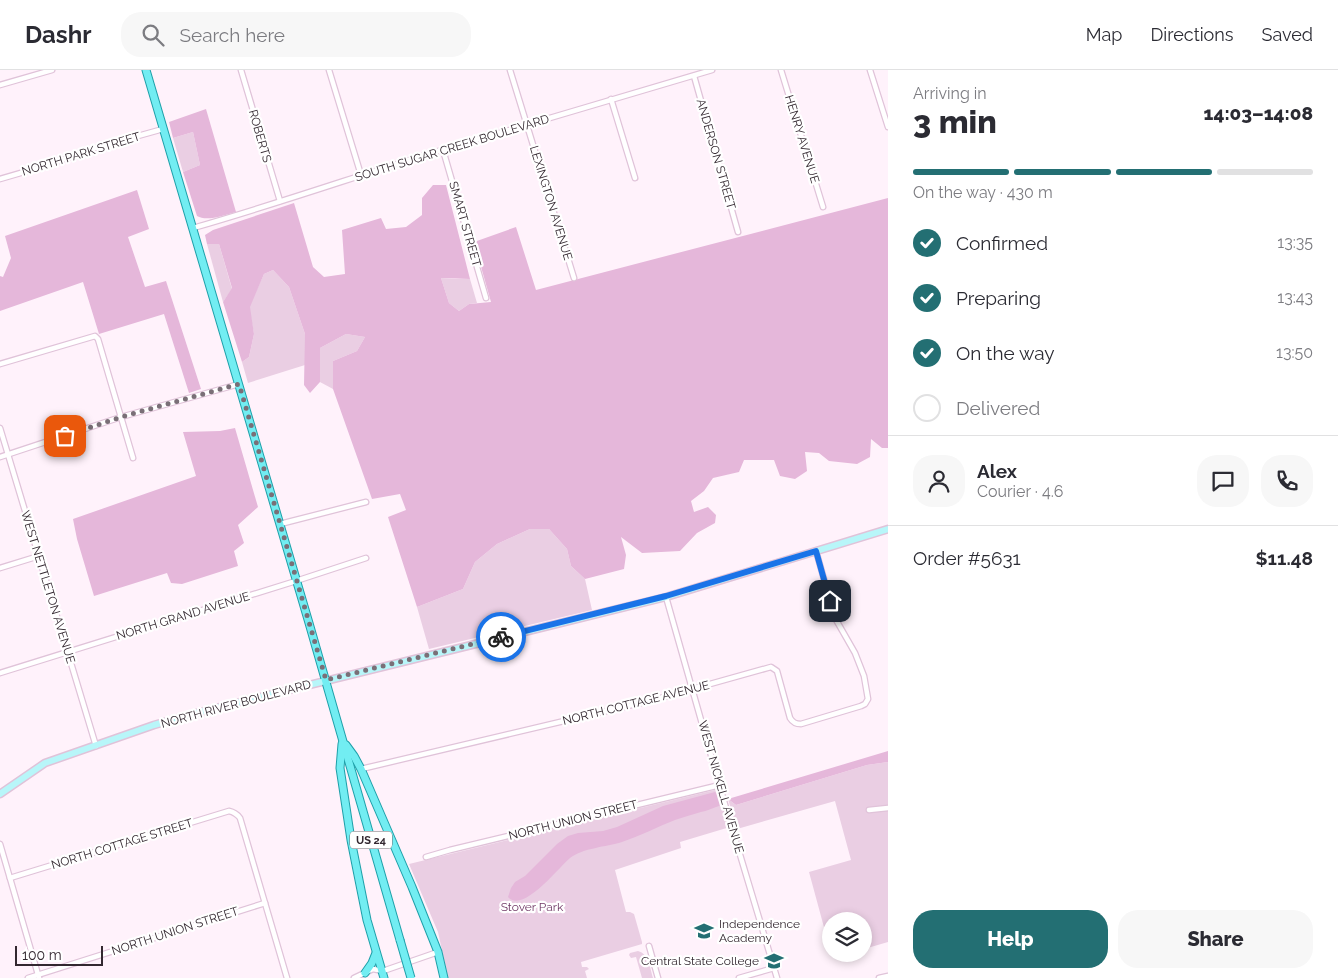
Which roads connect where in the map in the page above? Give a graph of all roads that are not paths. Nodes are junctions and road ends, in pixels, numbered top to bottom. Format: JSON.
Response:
{"nodes":[{"id":1,"x":52,"y":70,"type":"edge"},
{"id":2,"x":146,"y":70,"type":"edge"},
{"id":3,"x":241,"y":70,"type":"edge"},
{"id":4,"x":329,"y":70,"type":"edge"},
{"id":5,"x":510,"y":70,"type":"edge"},
{"id":6,"x":712,"y":70,"type":"edge"},
{"id":7,"x":781,"y":70,"type":"edge"},
{"id":8,"x":870,"y":70,"type":"edge"},
{"id":9,"x":694,"y":76,"type":"junction"},
{"id":10,"x":0,"y":85,"type":"edge"},
{"id":11,"x":611,"y":100,"type":"junction"},
{"id":12,"x":526,"y":124,"type":"junction"},
{"id":13,"x":888,"y":127,"type":"edge"},
{"id":14,"x":163,"y":129,"type":"junction"},
{"id":15,"x":443,"y":150,"type":"junction"},
{"id":16,"x":361,"y":175,"type":"junction"},
{"id":17,"x":635,"y":178,"type":"dead end"},
{"id":18,"x":0,"y":179,"type":"edge"},
{"id":19,"x":280,"y":201,"type":"junction"},
{"id":20,"x":823,"y":207,"type":"dead end"},
{"id":21,"x":193,"y":228,"type":"junction"},
{"id":22,"x":738,"y":232,"type":"dead end"},
{"id":23,"x":574,"y":278,"type":"dead end"},
{"id":24,"x":486,"y":298,"type":"dead end"},
{"id":25,"x":0,"y":364,"type":"edge"},
{"id":26,"x":239,"y":384,"type":"junction"},
{"id":27,"x":121,"y":417,"type":"junction"},
{"id":28,"x":0,"y":428,"type":"edge"},
{"id":29,"x":8,"y":454,"type":"junction"},
{"id":30,"x":0,"y":457,"type":"edge"},
{"id":31,"x":133,"y":458,"type":"dead end"},
{"id":32,"x":366,"y":502,"type":"dead end"},
{"id":33,"x":280,"y":524,"type":"junction"},
{"id":34,"x":888,"y":529,"type":"edge"},
{"id":35,"x":816,"y":551,"type":"junction"},
{"id":36,"x":39,"y":556,"type":"junction"},
{"id":37,"x":366,"y":558,"type":"dead end"},
{"id":38,"x":0,"y":568,"type":"edge"},
{"id":39,"x":296,"y":581,"type":"junction"},
{"id":40,"x":666,"y":596,"type":"junction"},
{"id":41,"x":68,"y":652,"type":"junction"},
{"id":42,"x":0,"y":673,"type":"edge"},
{"id":43,"x":326,"y":680,"type":"junction"},
{"id":44,"x":692,"y":689,"type":"junction"},
{"id":45,"x":343,"y":741,"type":"junction"},
{"id":46,"x":96,"y":746,"type":"junction"},
{"id":47,"x":361,"y":769,"type":"junction"},
{"id":48,"x":720,"y":785,"type":"junction"},
{"id":49,"x":0,"y":786,"type":"edge"},
{"id":50,"x":8,"y":788,"type":"junction"},
{"id":51,"x":0,"y":794,"type":"edge"},
{"id":52,"x":888,"y":808,"type":"edge"},
{"id":53,"x":869,"y":810,"type":"dead end"},
{"id":54,"x":0,"y":844,"type":"edge"},
{"id":55,"x":426,"y":857,"type":"dead end"},
{"id":56,"x":10,"y":878,"type":"junction"},
{"id":57,"x":265,"y":903,"type":"junction"},
{"id":58,"x":649,"y":946,"type":"dead end"},
{"id":59,"x":438,"y":952,"type":"junction"},
{"id":60,"x":376,"y":953,"type":"junction"},
{"id":61,"x":774,"y":968,"type":"junction"},
{"id":62,"x":365,"y":973,"type":"junction"},
{"id":63,"x":383,"y":974,"type":"edge"},
{"id":64,"x":39,"y":976,"type":"edge"},
{"id":65,"x":888,"y":976,"type":"edge"},
{"id":66,"x":355,"y":977,"type":"edge"},
{"id":67,"x":28,"y":978,"type":"edge"},
{"id":68,"x":287,"y":978,"type":"edge"},
{"id":69,"x":350,"y":978,"type":"edge"},
{"id":70,"x":377,"y":978,"type":"edge"},
{"id":71,"x":411,"y":978,"type":"edge"},
{"id":72,"x":444,"y":978,"type":"edge"},
{"id":73,"x":658,"y":978,"type":"edge"},
{"id":74,"x":739,"y":978,"type":"edge"},
{"id":75,"x":777,"y":978,"type":"edge"},
{"id":76,"x":879,"y":978,"type":"edge"}],
"edges":[{"from":1,"to":10,"type":"street"},
{"from":2,"to":14,"type":"main road","number":"US 24"},
{"from":3,"to":19,"type":"street","name":"ROBERTS"},
{"from":4,"to":16,"type":"street"},
{"from":5,"to":12,"type":"street","name":"LEXINGTON AVENUE"},
{"from":6,"to":9,"type":"street","name":"SOUTH SUGAR CREEK BOULEVARD"},
{"from":7,"to":20,"type":"street","name":"HENRY AVENUE"},
{"from":8,"to":13,"type":"street"},
{"from":9,"to":11,"type":"street","name":"SOUTH SUGAR CREEK BOULEVARD"},
{"from":9,"to":22,"type":"street","name":"ANDERSON STREET"},
{"from":11,"to":12,"type":"street","name":"SOUTH SUGAR CREEK BOULEVARD"},
{"from":11,"to":17,"type":"street"},
{"from":12,"to":15,"type":"street","name":"SOUTH SUGAR CREEK BOULEVARD"},
{"from":12,"to":23,"type":"street","name":"LEXINGTON AVENUE"},
{"from":14,"to":18,"type":"street","name":"NORTH PARK STREET"},
{"from":14,"to":21,"type":"main road","number":"US 24"},
{"from":15,"to":16,"type":"street","name":"SOUTH SUGAR CREEK BOULEVARD"},
{"from":15,"to":24,"type":"street","name":"SMART STREET"},
{"from":16,"to":19,"type":"street","name":"SOUTH SUGAR CREEK BOULEVARD"},
{"from":19,"to":21,"type":"street","name":"SOUTH SUGAR CREEK BOULEVARD"},
{"from":21,"to":26,"type":"main road","number":"US 24"},
{"from":25,"to":27,"type":"street"},
{"from":26,"to":27,"type":"street"},
{"from":26,"to":33,"type":"main road","number":"US 24"},
{"from":27,"to":29,"type":"street"},
{"from":27,"to":31,"type":"street"},
{"from":28,"to":29,"type":"street","name":"WEST NETTLETON AVENUE"},
{"from":29,"to":30,"type":"street"},
{"from":29,"to":36,"type":"street","name":"WEST NETTLETON AVENUE"},
{"from":32,"to":33,"type":"street"},
{"from":33,"to":39,"type":"main road","number":"US 24"},
{"from":34,"to":35,"type":"main road","name":"NORTH RIVER BOULEVARD"},
{"from":35,"to":40,"type":"main road","name":"NORTH RIVER BOULEVARD"},
{"from":35,"to":44,"type":"street","name":"NORTH COTTAGE AVENUE"},
{"from":36,"to":38,"type":"street"},
{"from":36,"to":41,"type":"street","name":"WEST NETTLETON AVENUE"},
{"from":37,"to":39,"type":"street","name":"NORTH GRAND AVENUE"},
{"from":39,"to":41,"type":"street","name":"NORTH GRAND AVENUE"},
{"from":39,"to":43,"type":"main road","number":"US 24"},
{"from":40,"to":43,"type":"main road","name":"NORTH RIVER BOULEVARD"},
{"from":40,"to":44,"type":"street","name":"WEST NICKELL AVENUE"},
{"from":41,"to":42,"type":"street","name":"NORTH GRAND AVENUE"},
{"from":41,"to":46,"type":"street","name":"WEST NETTLETON AVENUE"},
{"from":43,"to":45,"type":"main road","number":"US 24"},
{"from":43,"to":46,"type":"main road","name":"NORTH RIVER BOULEVARD"},
{"from":44,"to":47,"type":"street","name":"NORTH COTTAGE AVENUE"},
{"from":44,"to":48,"type":"street","name":"WEST NICKELL AVENUE"},
{"from":45,"to":47,"type":"main road"},
{"from":45,"to":60,"type":"main road"},
{"from":45,"to":71,"type":"main road","number":"US 24","bridge":true},
{"from":46,"to":50,"type":"main road","name":"NORTH RIVER BOULEVARD"},
{"from":47,"to":59,"type":"main road"},
{"from":48,"to":55,"type":"street","name":"NORTH UNION STREET"},
{"from":48,"to":61,"type":"street","name":"WEST NICKELL AVENUE"},
{"from":49,"to":50,"type":"main road"},
{"from":50,"to":51,"type":"main road","name":"NORTH RIVER BOULEVARD"},
{"from":52,"to":53,"type":"street"},
{"from":54,"to":56,"type":"street"},
{"from":56,"to":57,"type":"street","name":"NORTH COTTAGE STREET"},
{"from":56,"to":64,"type":"street"},
{"from":57,"to":64,"type":"street","name":"NORTH UNION STREET"},
{"from":57,"to":68,"type":"street"},
{"from":58,"to":73,"type":"street"},
{"from":59,"to":63,"type":"street"},
{"from":59,"to":72,"type":"main road"},
{"from":60,"to":62,"type":"main road"},
{"from":60,"to":63,"type":"main road"},
{"from":61,"to":74,"type":"street"},
{"from":61,"to":75,"type":"street","name":"WEST NICKELL AVENUE"},
{"from":62,"to":63,"type":"street"},
{"from":62,"to":66,"type":"street"},
{"from":63,"to":70,"type":"street"},
{"from":64,"to":67,"type":"street","name":"NORTH UNION STREET"},
{"from":65,"to":76,"type":"street"},
{"from":66,"to":69,"type":"street"}]}
